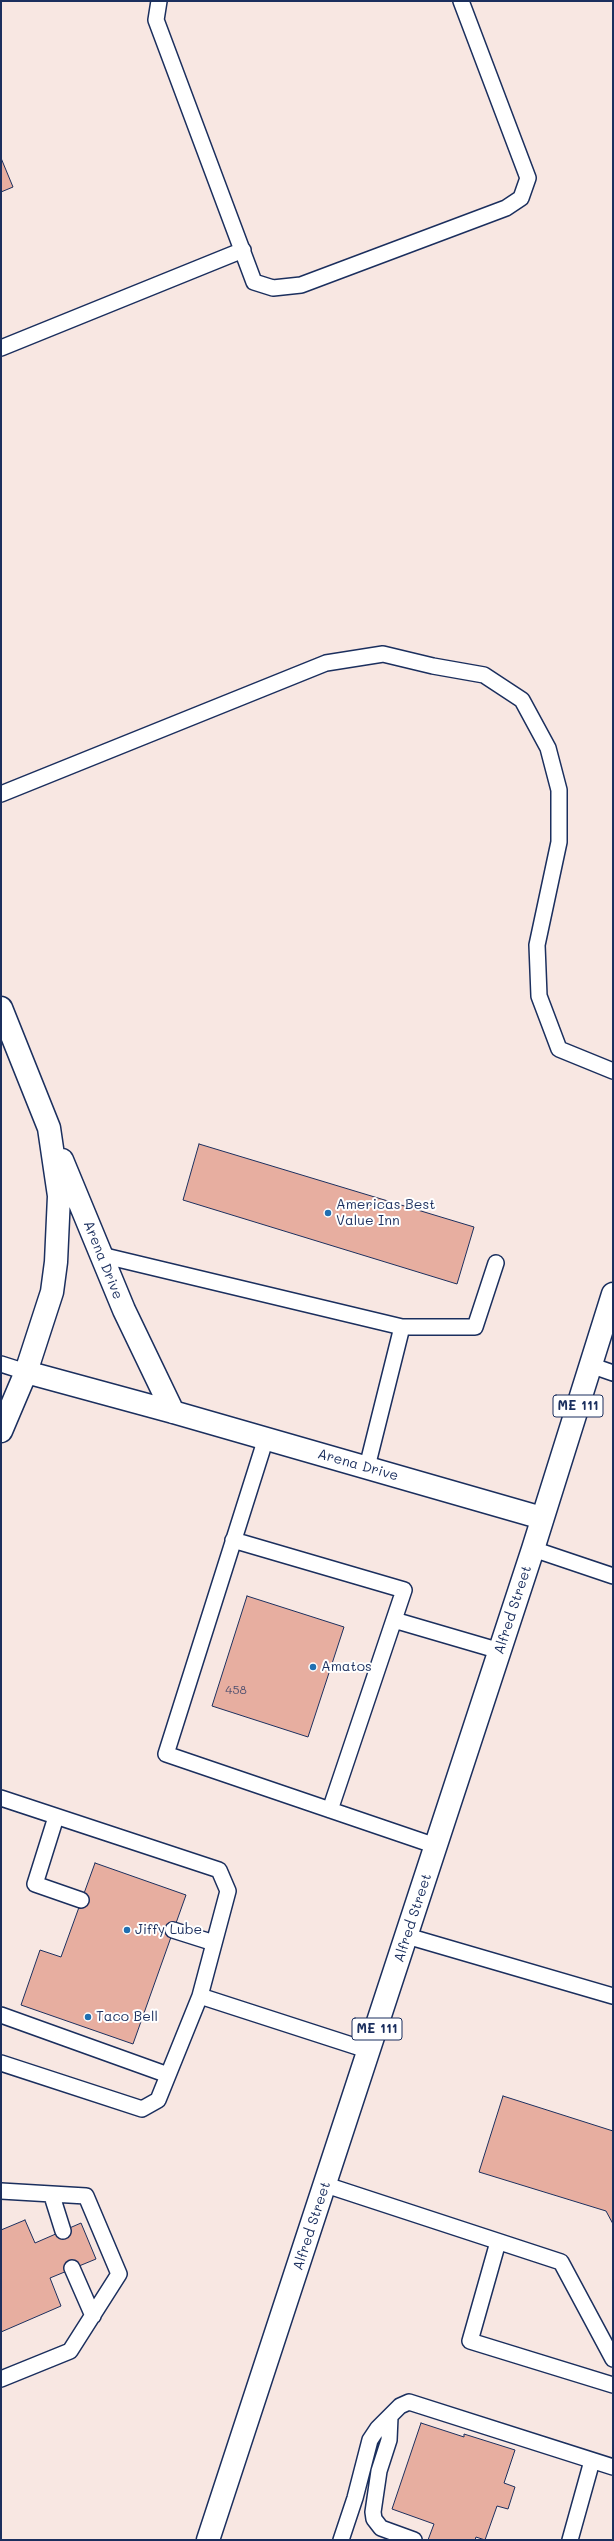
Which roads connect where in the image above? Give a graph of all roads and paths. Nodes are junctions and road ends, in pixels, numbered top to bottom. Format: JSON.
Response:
{"nodes":[{"id":1,"x":159,"y":1,"type":"edge"},
{"id":2,"x":461,"y":1,"type":"edge"},
{"id":3,"x":243,"y":250,"type":"junction"},
{"id":4,"x":1,"y":348,"type":"edge"},
{"id":5,"x":1,"y":794,"type":"edge"},
{"id":6,"x":1,"y":1008,"type":"edge"},
{"id":7,"x":613,"y":1071,"type":"edge"},
{"id":8,"x":49,"y":1128,"type":"junction"},
{"id":9,"x":101,"y":1255,"type":"junction"},
{"id":10,"x":496,"y":1263,"type":"dead end"},
{"id":11,"x":613,"y":1294,"type":"edge"},
{"id":12,"x":402,"y":1327,"type":"junction"},
{"id":13,"x":1,"y":1364,"type":"edge"},
{"id":14,"x":590,"y":1365,"type":"junction"},
{"id":15,"x":26,"y":1372,"type":"junction"},
{"id":16,"x":613,"y":1373,"type":"edge"},
{"id":17,"x":173,"y":1412,"type":"junction"},
{"id":18,"x":1,"y":1431,"type":"edge"},
{"id":19,"x":266,"y":1438,"type":"junction"},
{"id":20,"x":367,"y":1467,"type":"junction"},
{"id":21,"x":542,"y":1518,"type":"junction"},
{"id":22,"x":233,"y":1540,"type":"junction"},
{"id":23,"x":533,"y":1549,"type":"junction"},
{"id":24,"x":613,"y":1576,"type":"edge"},
{"id":25,"x":394,"y":1620,"type":"junction"},
{"id":26,"x":500,"y":1651,"type":"junction"},
{"id":27,"x":1,"y":1798,"type":"edge"},
{"id":28,"x":330,"y":1810,"type":"junction"},
{"id":29,"x":56,"y":1817,"type":"junction"},
{"id":30,"x":436,"y":1846,"type":"junction"},
{"id":31,"x":81,"y":1900,"type":"dead end"},
{"id":32,"x":174,"y":1930,"type":"dead end"},
{"id":33,"x":407,"y":1936,"type":"junction"},
{"id":34,"x":214,"y":1943,"type":"junction"},
{"id":35,"x":200,"y":1996,"type":"junction"},
{"id":36,"x":613,"y":1996,"type":"edge"},
{"id":37,"x":1,"y":2015,"type":"edge"},
{"id":38,"x":370,"y":2051,"type":"junction"},
{"id":39,"x":1,"y":2063,"type":"edge"},
{"id":40,"x":168,"y":2075,"type":"junction"},
{"id":41,"x":326,"y":2186,"type":"junction"},
{"id":42,"x":1,"y":2191,"type":"edge"},
{"id":43,"x":52,"y":2196,"type":"junction"},
{"id":44,"x":63,"y":2231,"type":"dead end"},
{"id":45,"x":498,"y":2242,"type":"junction"},
{"id":46,"x":72,"y":2268,"type":"dead end"},
{"id":47,"x":93,"y":2316,"type":"junction"},
{"id":48,"x":613,"y":2358,"type":"edge"},
{"id":49,"x":1,"y":2379,"type":"edge"},
{"id":50,"x":613,"y":2385,"type":"edge"},
{"id":51,"x":390,"y":2416,"type":"junction"},
{"id":52,"x":592,"y":2461,"type":"junction"},
{"id":53,"x":613,"y":2467,"type":"edge"},
{"id":54,"x":208,"y":2540,"type":"edge"},
{"id":55,"x":341,"y":2540,"type":"edge"},
{"id":56,"x":414,"y":2540,"type":"edge"},
{"id":57,"x":570,"y":2540,"type":"edge"}],
"edges":[{"from":1,"to":3,"type":"lane"},
{"from":2,"to":3,"type":"lane"},
{"from":3,"to":4,"type":"lane"},
{"from":5,"to":7,"type":"lane"},
{"from":6,"to":8,"type":"main road"},
{"from":8,"to":9,"type":"main road","name":"Arena Drive"},
{"from":8,"to":15,"type":"main road"},
{"from":9,"to":12,"type":"lane"},
{"from":9,"to":17,"type":"main road","name":"Arena Drive"},
{"from":10,"to":12,"type":"lane"},
{"from":11,"to":14,"type":"main road","name":"Alfred Street","number":"ME 111"},
{"from":12,"to":20,"type":"lane"},
{"from":13,"to":15,"type":"lane"},
{"from":14,"to":16,"type":"lane"},
{"from":14,"to":21,"type":"main road","name":"Alfred Street","number":"ME 111"},
{"from":15,"to":17,"type":"main road","name":"Arena Drive"},
{"from":15,"to":18,"type":"main road"},
{"from":17,"to":19,"type":"main road","name":"Arena Drive"},
{"from":19,"to":20,"type":"main road","name":"Arena Drive"},
{"from":19,"to":22,"type":"lane"},
{"from":20,"to":21,"type":"main road","name":"Arena Drive"},
{"from":21,"to":23,"type":"main road","name":"Alfred Street","number":"ME 111"},
{"from":22,"to":25,"type":"lane"},
{"from":22,"to":28,"type":"lane"},
{"from":23,"to":24,"type":"lane"},
{"from":23,"to":26,"type":"main road","name":"Alfred Street","number":"ME 111"},
{"from":25,"to":26,"type":"lane"},
{"from":25,"to":28,"type":"lane"},
{"from":26,"to":30,"type":"main road","name":"Alfred Street","number":"ME 111"},
{"from":27,"to":29,"type":"lane"},
{"from":28,"to":30,"type":"lane"},
{"from":29,"to":31,"type":"lane"},
{"from":29,"to":34,"type":"lane"},
{"from":30,"to":33,"type":"main road","name":"Alfred Street","number":"ME 111"},
{"from":32,"to":34,"type":"lane"},
{"from":33,"to":36,"type":"lane"},
{"from":33,"to":38,"type":"main road","name":"Alfred Street","number":"ME 111"},
{"from":34,"to":35,"type":"lane"},
{"from":35,"to":38,"type":"lane"},
{"from":35,"to":40,"type":"lane"},
{"from":37,"to":40,"type":"lane"},
{"from":38,"to":41,"type":"main road","name":"Alfred Street","number":"ME 111"},
{"from":39,"to":40,"type":"lane"},
{"from":41,"to":45,"type":"lane"},
{"from":41,"to":54,"type":"main road","name":"Alfred Street","number":"ME 111"},
{"from":42,"to":43,"type":"lane"},
{"from":43,"to":44,"type":"lane"},
{"from":43,"to":47,"type":"lane"},
{"from":45,"to":48,"type":"lane"},
{"from":45,"to":50,"type":"lane"},
{"from":46,"to":47,"type":"lane"},
{"from":47,"to":49,"type":"lane"},
{"from":51,"to":52,"type":"lane"},
{"from":51,"to":55,"type":"lane"},
{"from":51,"to":56,"type":"lane"},
{"from":52,"to":53,"type":"lane"},
{"from":52,"to":57,"type":"lane"}]}
